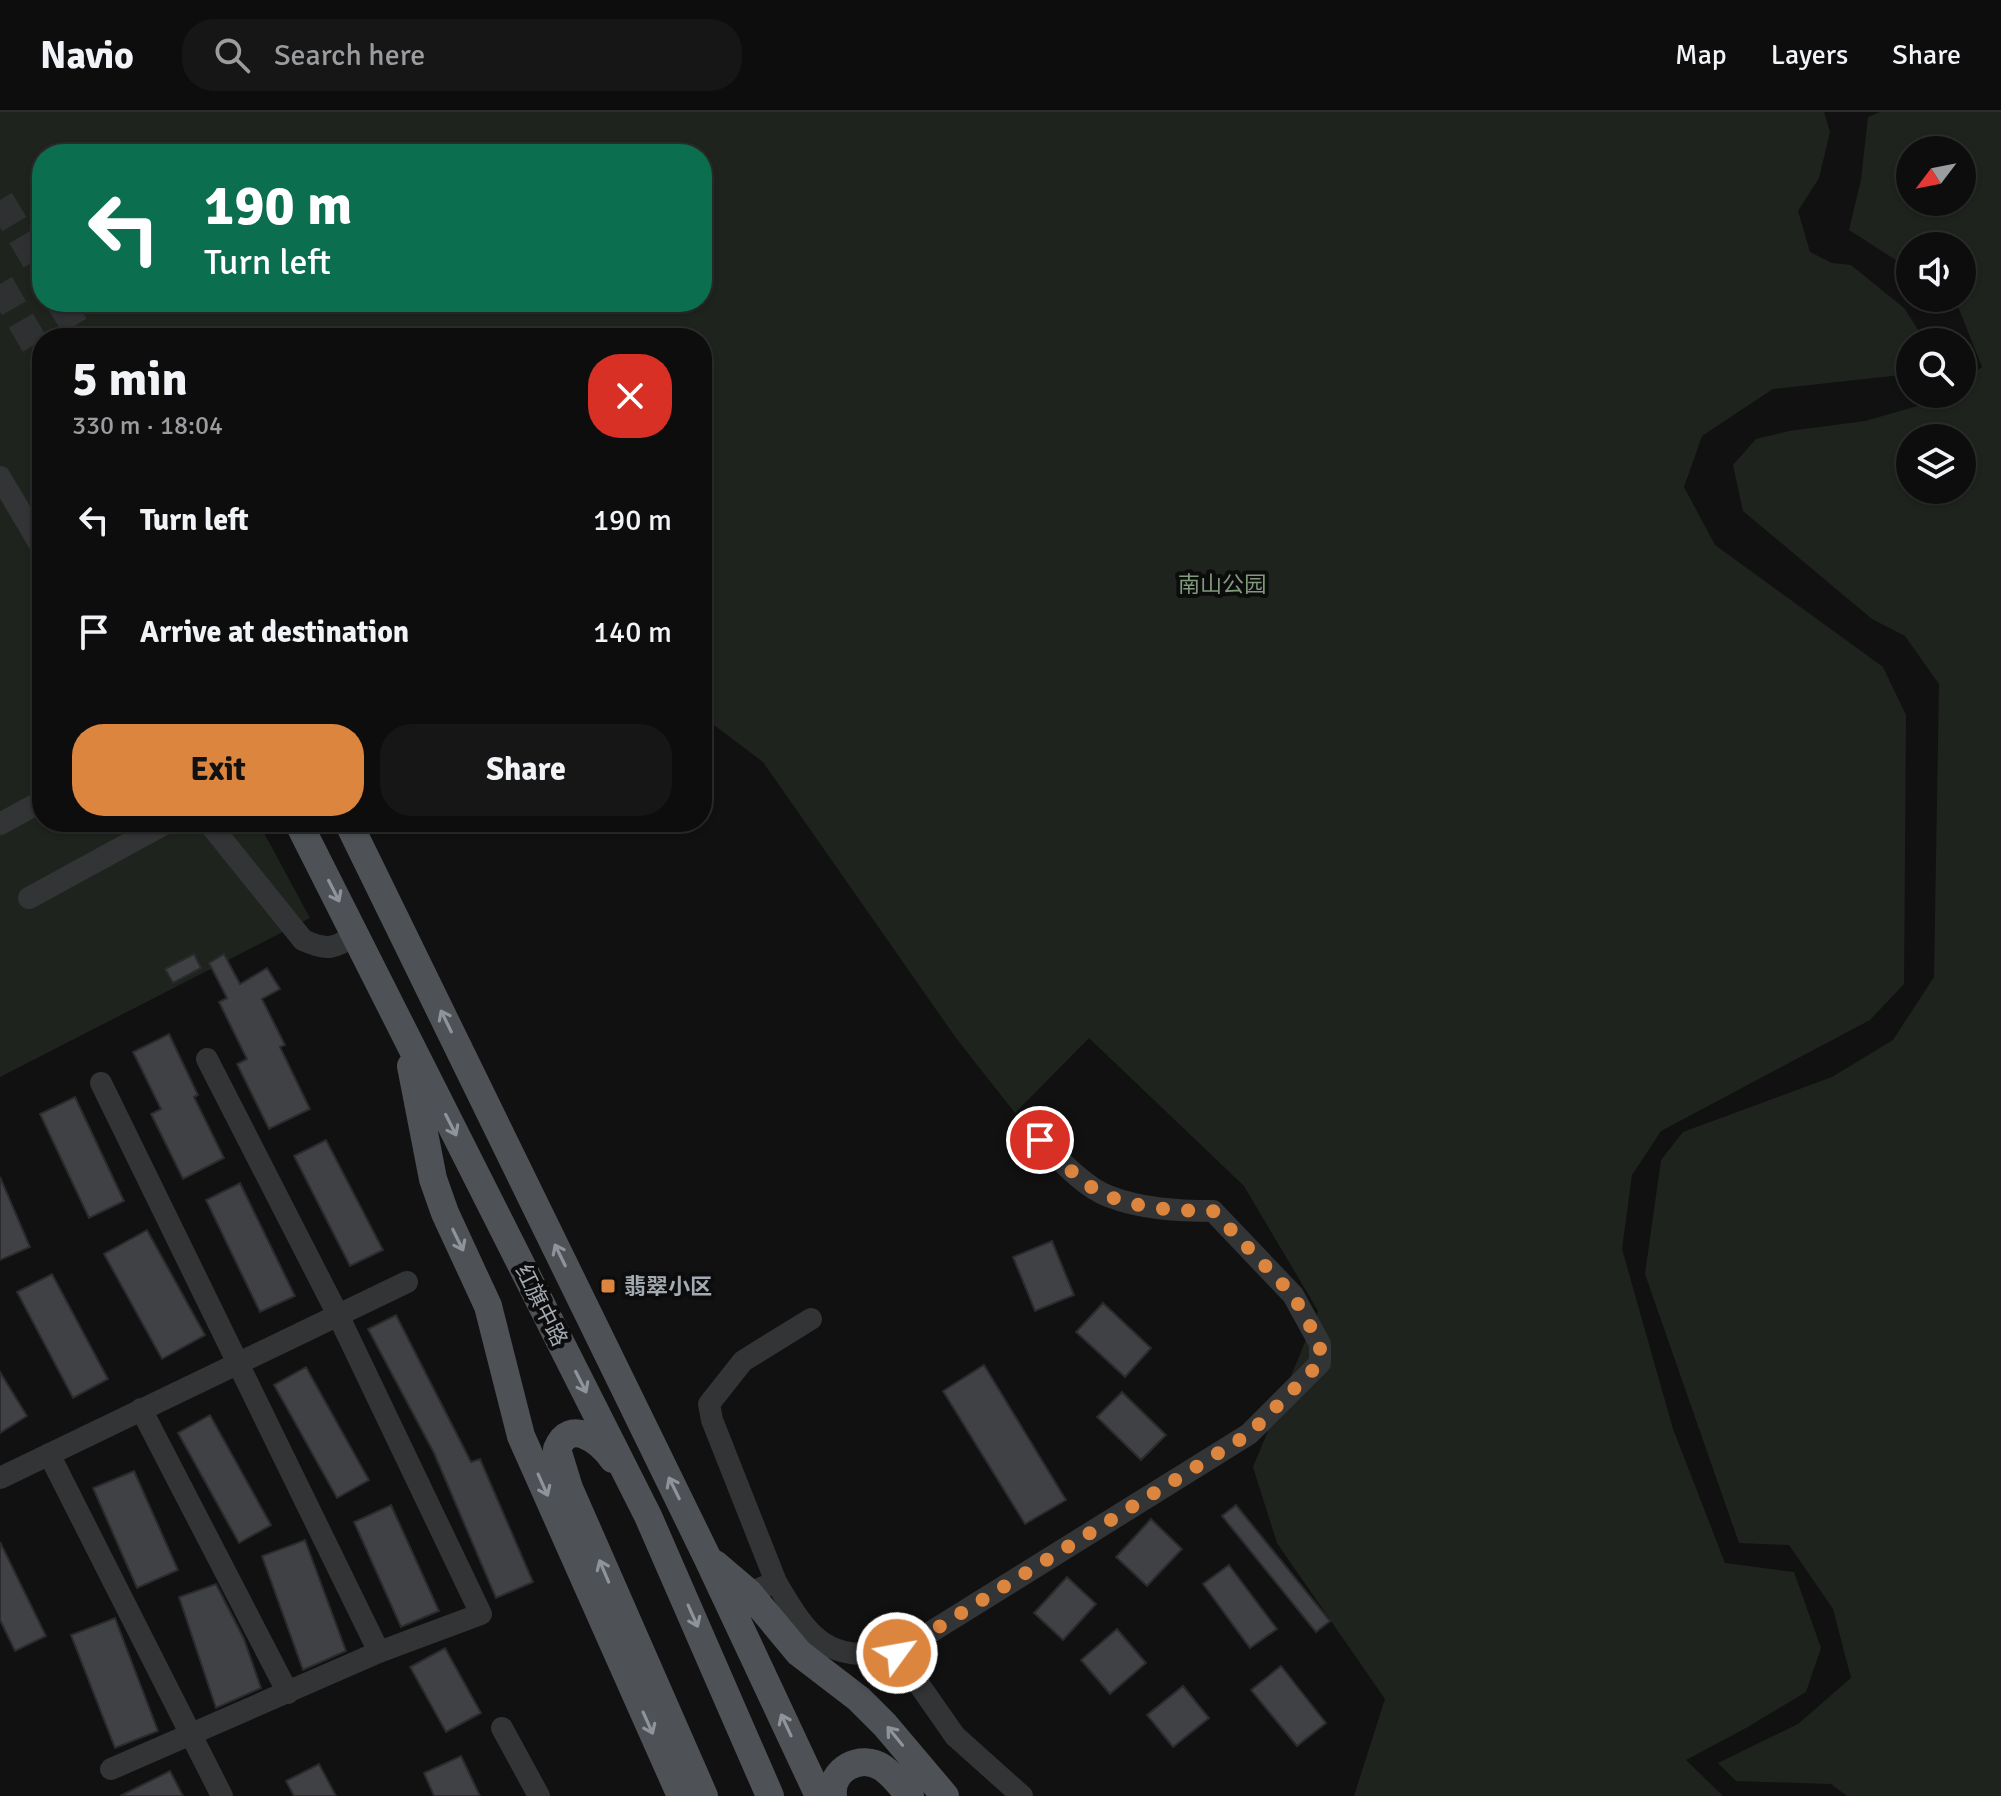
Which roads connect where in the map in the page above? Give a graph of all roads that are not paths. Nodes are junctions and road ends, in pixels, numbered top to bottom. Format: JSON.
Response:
{"nodes":[{"id":1,"x":0,"y":477,"type":"edge"},
{"id":2,"x":32,"y":531,"type":"edge"},
{"id":3,"x":32,"y":806,"type":"edge"},
{"id":4,"x":0,"y":824,"type":"edge"},
{"id":5,"x":150,"y":832,"type":"edge"},
{"id":6,"x":216,"y":832,"type":"edge"},
{"id":7,"x":303,"y":832,"type":"edge"},
{"id":8,"x":353,"y":832,"type":"edge"},
{"id":9,"x":29,"y":898,"type":"dead end"},
{"id":10,"x":356,"y":934,"type":"junction"},
{"id":11,"x":403,"y":1030,"type":"junction"},
{"id":12,"x":207,"y":1059,"type":"dead end"},
{"id":13,"x":101,"y":1083,"type":"dead end"},
{"id":14,"x":1040,"y":1140,"type":"dead end"},
{"id":15,"x":407,"y":1282,"type":"dead end"},
{"id":16,"x":338,"y":1315,"type":"junction"},
{"id":17,"x":811,"y":1319,"type":"dead end"},
{"id":18,"x":238,"y":1363,"type":"junction"},
{"id":19,"x":141,"y":1409,"type":"junction"},
{"id":20,"x":49,"y":1454,"type":"junction"},
{"id":21,"x":0,"y":1478,"type":"edge"},
{"id":22,"x":648,"y":1516,"type":"junction"},
{"id":23,"x":708,"y":1559,"type":"junction"},
{"id":24,"x":776,"y":1582,"type":"junction"},
{"id":25,"x":749,"y":1593,"type":"junction"},
{"id":26,"x":379,"y":1652,"type":"junction"},
{"id":27,"x":897,"y":1653,"type":"junction"},
{"id":28,"x":288,"y":1693,"type":"junction"},
{"id":29,"x":502,"y":1728,"type":"dead end"},
{"id":30,"x":192,"y":1736,"type":"junction"},
{"id":31,"x":111,"y":1769,"type":"dead end"},
{"id":32,"x":222,"y":1796,"type":"edge"},
{"id":33,"x":539,"y":1796,"type":"edge"},
{"id":34,"x":681,"y":1796,"type":"edge"},
{"id":35,"x":704,"y":1796,"type":"edge"},
{"id":36,"x":770,"y":1796,"type":"edge"},
{"id":37,"x":819,"y":1796,"type":"edge"},
{"id":38,"x":833,"y":1796,"type":"edge"},
{"id":39,"x":910,"y":1796,"type":"edge"},
{"id":40,"x":945,"y":1796,"type":"edge"},
{"id":41,"x":1022,"y":1796,"type":"edge"}],
"edges":[{"from":1,"to":2,"type":"street"},
{"from":3,"to":4,"type":"street"},
{"from":5,"to":9,"type":"street"},
{"from":6,"to":10,"type":"street"},
{"from":7,"to":10,"type":"main road","name":"红旗中路","one_way":true},
{"from":23,"to":8,"type":"main road","name":"红旗中路","one_way":true},
{"from":10,"to":11,"type":"main road","name":"红旗中路"},
{"from":11,"to":22,"type":"main road","name":"红旗中路","one_way":true},
{"from":11,"to":34,"type":"main road","one_way":true},
{"from":12,"to":16,"type":"street"},
{"from":13,"to":18,"type":"street"},
{"from":14,"to":27,"type":"street"},
{"from":15,"to":16,"type":"street"},
{"from":16,"to":18,"type":"street"},
{"from":16,"to":26,"type":"street"},
{"from":17,"to":24,"type":"street"},
{"from":18,"to":19,"type":"street"},
{"from":18,"to":26,"type":"street"},
{"from":19,"to":20,"type":"street"},
{"from":19,"to":28,"type":"street"},
{"from":20,"to":21,"type":"street"},
{"from":20,"to":30,"type":"street"},
{"from":35,"to":22,"type":"main road","one_way":true},
{"from":22,"to":36,"type":"main road","name":"红旗中路","one_way":true},
{"from":23,"to":25,"type":"main road"},
{"from":37,"to":23,"type":"main road","name":"红旗中路","one_way":true},
{"from":24,"to":25,"type":"street"},
{"from":24,"to":27,"type":"street"},
{"from":40,"to":25,"type":"main road","one_way":true},
{"from":26,"to":28,"type":"street"},
{"from":27,"to":41,"type":"street"},
{"from":28,"to":30,"type":"street"},
{"from":29,"to":33,"type":"street"},
{"from":30,"to":31,"type":"street"},
{"from":30,"to":32,"type":"street"},
{"from":38,"to":39,"type":"main road"}]}
